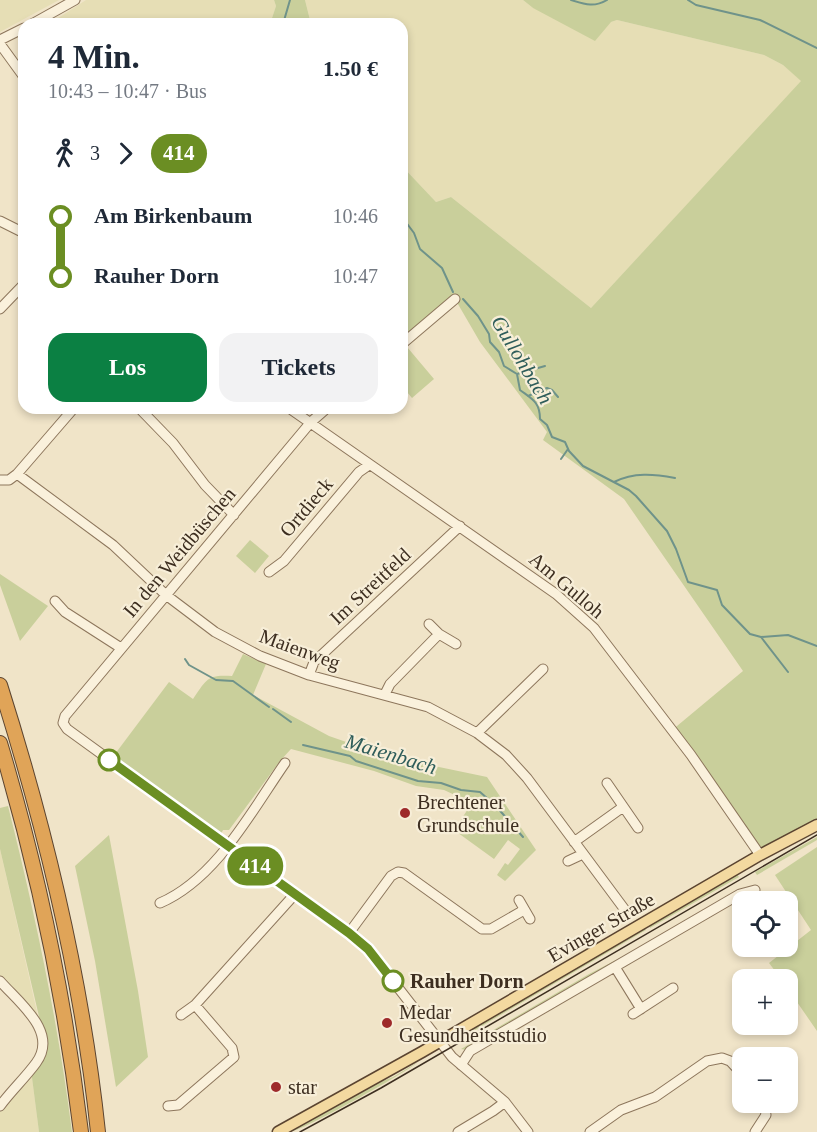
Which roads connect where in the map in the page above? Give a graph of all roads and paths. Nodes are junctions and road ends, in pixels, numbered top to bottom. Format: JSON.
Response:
{"nodes":[{"id":1,"x":75,"y":0,"type":"edge"},
{"id":2,"x":43,"y":18,"type":"edge"},
{"id":3,"x":18,"y":32,"type":"edge"},
{"id":4,"x":0,"y":42,"type":"edge"},
{"id":5,"x":3,"y":55,"type":"edge"},
{"id":6,"x":18,"y":71,"type":"edge"},
{"id":7,"x":0,"y":221,"type":"edge"},
{"id":8,"x":18,"y":230,"type":"edge"},
{"id":9,"x":18,"y":290,"type":"edge"},
{"id":10,"x":455,"y":299,"type":"dead end"},
{"id":11,"x":0,"y":309,"type":"edge"},
{"id":12,"x":408,"y":339,"type":"edge"},
{"id":13,"x":69,"y":414,"type":"edge"},
{"id":14,"x":145,"y":414,"type":"edge"},
{"id":15,"x":298,"y":414,"type":"edge"},
{"id":16,"x":320,"y":414,"type":"edge"},
{"id":17,"x":311,"y":422,"type":"junction"},
{"id":18,"x":369,"y":465,"type":"junction"},
{"id":19,"x":17,"y":474,"type":"junction"},
{"id":20,"x":0,"y":480,"type":"edge"},
{"id":21,"x":234,"y":515,"type":"junction"},
{"id":22,"x":460,"y":526,"type":"junction"},
{"id":23,"x":269,"y":572,"type":"dead end"},
{"id":24,"x":166,"y":595,"type":"junction"},
{"id":25,"x":54,"y":602,"type":"dead end"},
{"id":26,"x":429,"y":624,"type":"dead end"},
{"id":27,"x":439,"y":634,"type":"junction"},
{"id":28,"x":456,"y":644,"type":"dead end"},
{"id":29,"x":121,"y":648,"type":"junction"},
{"id":30,"x":543,"y":669,"type":"dead end"},
{"id":31,"x":309,"y":675,"type":"junction"},
{"id":32,"x":0,"y":685,"type":"edge"},
{"id":33,"x":385,"y":694,"type":"junction"},
{"id":34,"x":477,"y":732,"type":"junction"},
{"id":35,"x":0,"y":743,"type":"edge"},
{"id":36,"x":285,"y":763,"type":"dead end"},
{"id":37,"x":607,"y":783,"type":"dead end"},
{"id":38,"x":623,"y":807,"type":"junction"},
{"id":39,"x":817,"y":825,"type":"edge"},
{"id":40,"x":638,"y":828,"type":"dead end"},
{"id":41,"x":574,"y":842,"type":"junction"},
{"id":42,"x":228,"y":846,"type":"junction"},
{"id":43,"x":583,"y":854,"type":"junction"},
{"id":44,"x":760,"y":855,"type":"junction"},
{"id":45,"x":568,"y":861,"type":"dead end"},
{"id":46,"x":295,"y":894,"type":"junction"},
{"id":47,"x":732,"y":899,"type":"edge"},
{"id":48,"x":519,"y":900,"type":"dead end"},
{"id":49,"x":160,"y":903,"type":"dead end"},
{"id":50,"x":524,"y":910,"type":"junction"},
{"id":51,"x":628,"y":914,"type":"dead end"},
{"id":52,"x":530,"y":919,"type":"dead end"},
{"id":53,"x":349,"y":933,"type":"junction"},
{"id":54,"x":615,"y":967,"type":"junction"},
{"id":55,"x":0,"y":981,"type":"edge"},
{"id":56,"x":673,"y":988,"type":"dead end"},
{"id":57,"x":195,"y":1005,"type":"junction"},
{"id":58,"x":181,"y":1015,"type":"dead end"},
{"id":59,"x":440,"y":1041,"type":"junction"},
{"id":60,"x":732,"y":1063,"type":"edge"},
{"id":61,"x":461,"y":1065,"type":"junction"},
{"id":62,"x":2,"y":1100,"type":"edge"},
{"id":63,"x":505,"y":1102,"type":"junction"},
{"id":64,"x":168,"y":1106,"type":"dead end"},
{"id":65,"x":766,"y":1113,"type":"edge"},
{"id":66,"x":81,"y":1132,"type":"edge"},
{"id":67,"x":98,"y":1132,"type":"edge"},
{"id":68,"x":278,"y":1132,"type":"edge"},
{"id":69,"x":458,"y":1132,"type":"edge"},
{"id":70,"x":528,"y":1132,"type":"edge"},
{"id":71,"x":590,"y":1132,"type":"edge"},
{"id":72,"x":755,"y":1132,"type":"edge"}],
"edges":[{"from":1,"to":2,"type":"street"},
{"from":3,"to":4,"type":"street"},
{"from":4,"to":5,"type":"street"},
{"from":5,"to":6,"type":"street"},
{"from":7,"to":8,"type":"street"},
{"from":9,"to":11,"type":"street"},
{"from":10,"to":12,"type":"street"},
{"from":13,"to":19,"type":"street"},
{"from":14,"to":21,"type":"street"},
{"from":15,"to":17,"type":"street","name":"Am Gulloh"},
{"from":16,"to":17,"type":"street","name":"In den Weidbüschen"},
{"from":17,"to":18,"type":"street","name":"Am Gulloh"},
{"from":17,"to":21,"type":"street","name":"In den Weidbüschen"},
{"from":18,"to":22,"type":"street","name":"Am Gulloh"},
{"from":18,"to":23,"type":"street","name":"Ortdieck"},
{"from":19,"to":20,"type":"street"},
{"from":19,"to":24,"type":"street","name":"Maienweg"},
{"from":21,"to":24,"type":"street","name":"In den Weidbüschen"},
{"from":22,"to":31,"type":"street","name":"Im Streitfeld"},
{"from":22,"to":44,"type":"street","name":"Am Gulloh"},
{"from":24,"to":29,"type":"street","name":"In den Weidbüschen"},
{"from":24,"to":31,"type":"street","name":"Maienweg"},
{"from":25,"to":29,"type":"street"},
{"from":26,"to":27,"type":"street"},
{"from":27,"to":28,"type":"street"},
{"from":27,"to":33,"type":"street"},
{"from":29,"to":42,"type":"street","name":"In den Weidbüschen"},
{"from":30,"to":34,"type":"street"},
{"from":31,"to":33,"type":"street","name":"Maienweg"},
{"from":32,"to":67,"type":"highway"},
{"from":33,"to":34,"type":"street","name":"Maienweg"},
{"from":34,"to":41,"type":"street","name":"Maienweg"},
{"from":35,"to":66,"type":"highway"},
{"from":36,"to":42,"type":"street"},
{"from":37,"to":38,"type":"street"},
{"from":38,"to":40,"type":"street"},
{"from":38,"to":41,"type":"street"},
{"from":39,"to":44,"type":"main road","name":"Evinger Straße"},
{"from":41,"to":43,"type":"street","name":"Maienweg"},
{"from":42,"to":46,"type":"street"},
{"from":42,"to":49,"type":"street"},
{"from":43,"to":45,"type":"street"},
{"from":43,"to":51,"type":"street","name":"Maienweg"},
{"from":44,"to":59,"type":"main road","name":"Evinger Straße"},
{"from":46,"to":53,"type":"street"},
{"from":46,"to":57,"type":"street"},
{"from":47,"to":54,"type":"street"},
{"from":48,"to":50,"type":"street"},
{"from":50,"to":52,"type":"street"},
{"from":50,"to":53,"type":"street"},
{"from":53,"to":59,"type":"street"},
{"from":54,"to":56,"type":"street"},
{"from":54,"to":61,"type":"street"},
{"from":55,"to":62,"type":"street"},
{"from":57,"to":58,"type":"street"},
{"from":57,"to":64,"type":"street"},
{"from":59,"to":61,"type":"street"},
{"from":59,"to":68,"type":"main road","name":"Evinger Straße"},
{"from":60,"to":71,"type":"street"},
{"from":61,"to":63,"type":"street"},
{"from":63,"to":69,"type":"street"},
{"from":63,"to":70,"type":"street"},
{"from":65,"to":72,"type":"street"}]}
